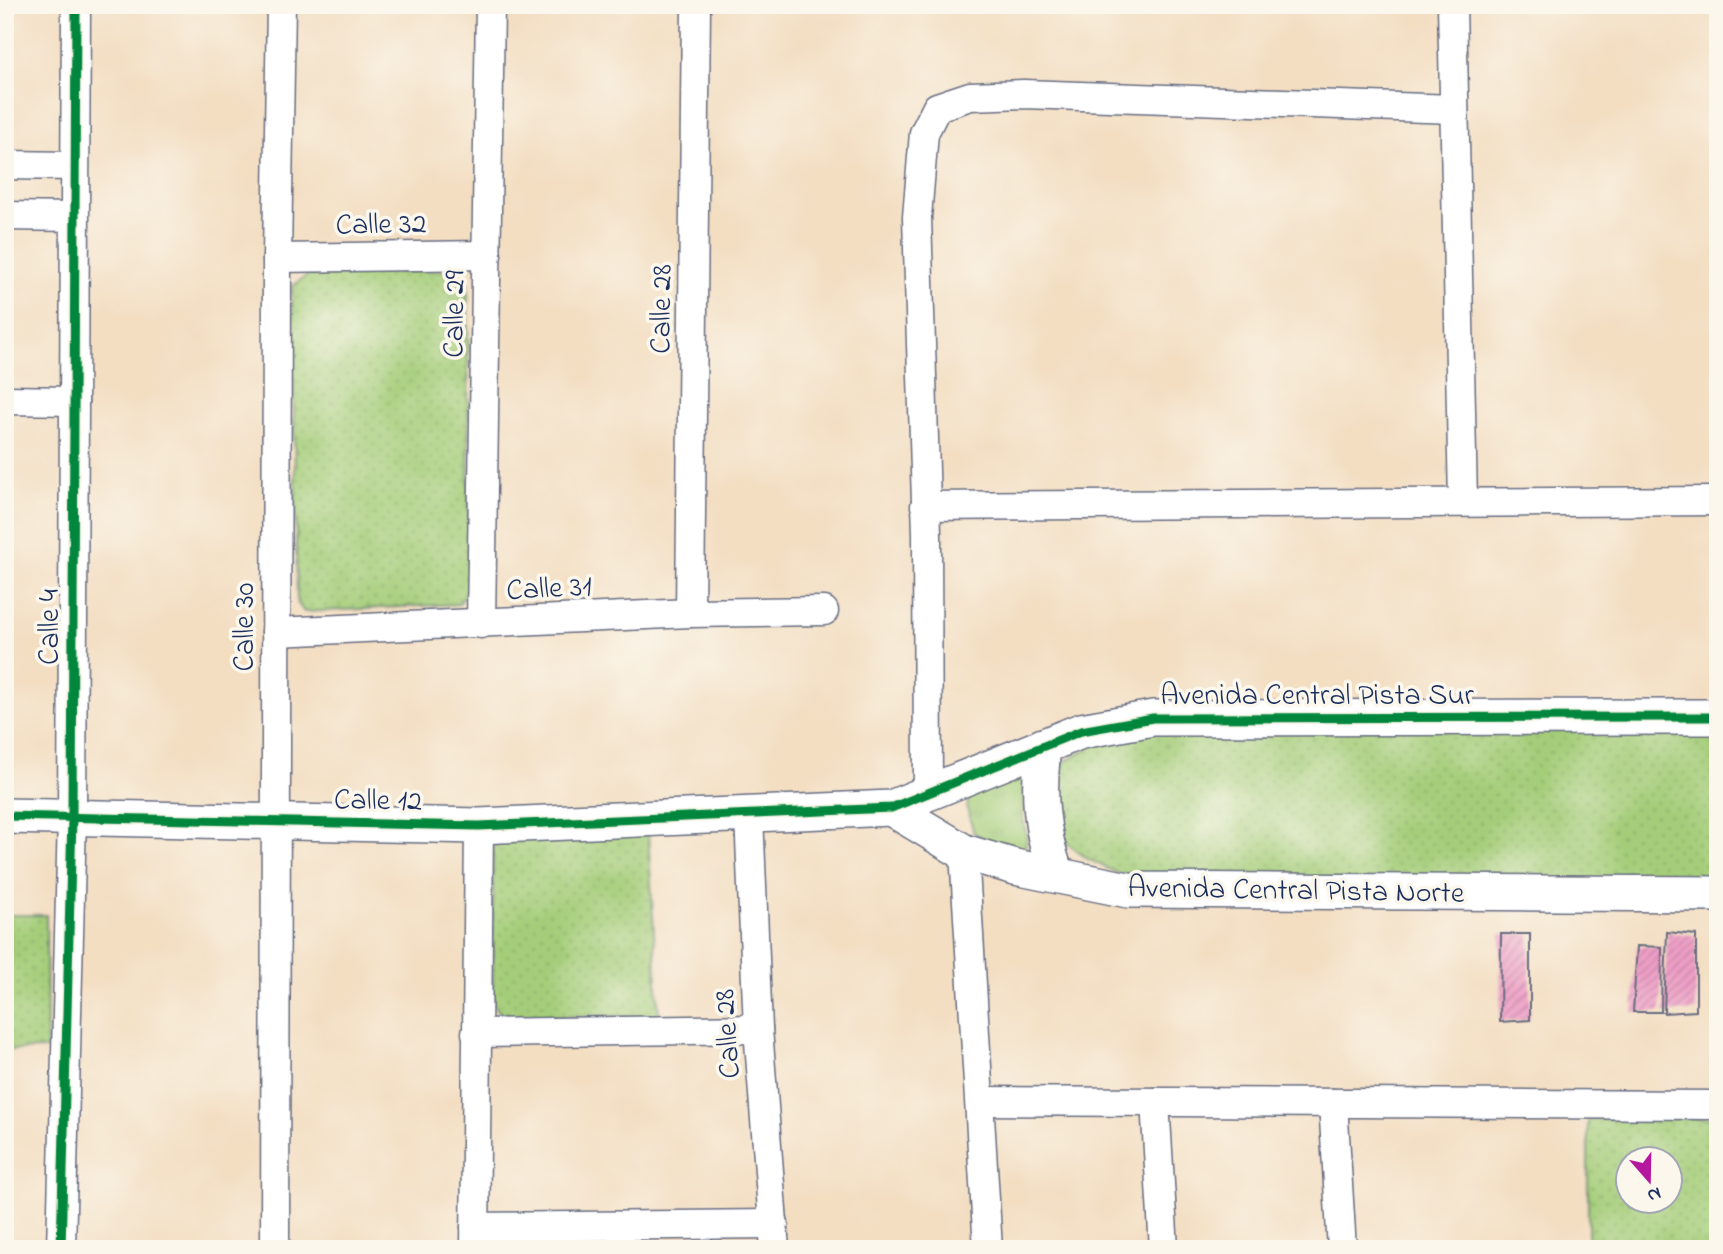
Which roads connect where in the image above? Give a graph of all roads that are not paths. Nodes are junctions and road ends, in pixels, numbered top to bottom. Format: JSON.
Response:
{"nodes":[{"id":1,"x":76,"y":5,"type":"edge"},
{"id":2,"x":281,"y":5,"type":"edge"},
{"id":3,"x":489,"y":5,"type":"edge"},
{"id":4,"x":696,"y":5,"type":"edge"},
{"id":5,"x":1452,"y":5,"type":"edge"},
{"id":6,"x":1454,"y":109,"type":"junction"},
{"id":7,"x":5,"y":165,"type":"edge"},
{"id":8,"x":74,"y":166,"type":"junction"},
{"id":9,"x":5,"y":216,"type":"edge"},
{"id":10,"x":74,"y":217,"type":"junction"},
{"id":11,"x":487,"y":255,"type":"junction"},
{"id":12,"x":277,"y":258,"type":"junction"},
{"id":13,"x":5,"y":400,"type":"edge"},
{"id":14,"x":74,"y":401,"type":"junction"},
{"id":15,"x":1463,"y":501,"type":"junction"},
{"id":16,"x":1718,"y":501,"type":"edge"},
{"id":17,"x":925,"y":506,"type":"junction"},
{"id":18,"x":824,"y":611,"type":"dead end"},
{"id":19,"x":690,"y":613,"type":"junction"},
{"id":20,"x":481,"y":624,"type":"junction"},
{"id":21,"x":276,"y":632,"type":"junction"},
{"id":22,"x":1718,"y":717,"type":"edge"},
{"id":23,"x":1043,"y":746,"type":"junction"},
{"id":24,"x":928,"y":792,"type":"junction"},
{"id":25,"x":891,"y":808,"type":"junction"},
{"id":26,"x":749,"y":815,"type":"junction"},
{"id":27,"x":5,"y":816,"type":"edge"},
{"id":28,"x":72,"y":817,"type":"junction"},
{"id":29,"x":276,"y":822,"type":"junction"},
{"id":30,"x":479,"y":826,"type":"junction"},
{"id":31,"x":964,"y":852,"type":"junction"},
{"id":32,"x":1056,"y":875,"type":"junction"},
{"id":33,"x":1718,"y":894,"type":"edge"},
{"id":34,"x":758,"y":1029,"type":"junction"},
{"id":35,"x":477,"y":1033,"type":"junction"},
{"id":36,"x":981,"y":1101,"type":"junction"},
{"id":37,"x":1155,"y":1102,"type":"junction"},
{"id":38,"x":1333,"y":1103,"type":"junction"},
{"id":39,"x":1718,"y":1105,"type":"edge"},
{"id":40,"x":774,"y":1236,"type":"edge"},
{"id":41,"x":475,"y":1238,"type":"edge"},
{"id":42,"x":61,"y":1249,"type":"edge"},
{"id":43,"x":275,"y":1249,"type":"edge"},
{"id":44,"x":988,"y":1249,"type":"edge"},
{"id":45,"x":1164,"y":1249,"type":"edge"},
{"id":46,"x":1342,"y":1249,"type":"edge"}],
"edges":[{"from":1,"to":8,"type":"street","name":"Calle 4"},
{"from":2,"to":12,"type":"street","name":"Calle 30"},
{"from":3,"to":11,"type":"street","name":"Calle 29"},
{"from":4,"to":19,"type":"street","name":"Calle 28"},
{"from":5,"to":6,"type":"street"},
{"from":6,"to":15,"type":"street"},
{"from":6,"to":17,"type":"street"},
{"from":7,"to":8,"type":"street"},
{"from":8,"to":10,"type":"street","name":"Calle 4"},
{"from":9,"to":10,"type":"street"},
{"from":10,"to":14,"type":"street","name":"Calle 4"},
{"from":11,"to":12,"type":"street","name":"Calle 32"},
{"from":11,"to":20,"type":"street","name":"Calle 29"},
{"from":12,"to":21,"type":"street","name":"Calle 30"},
{"from":13,"to":14,"type":"street"},
{"from":14,"to":28,"type":"street","name":"Calle 4"},
{"from":15,"to":16,"type":"street"},
{"from":15,"to":17,"type":"street"},
{"from":17,"to":24,"type":"street"},
{"from":18,"to":19,"type":"street","name":"Calle 31"},
{"from":19,"to":20,"type":"street","name":"Calle 31"},
{"from":20,"to":21,"type":"street","name":"Calle 31"},
{"from":21,"to":29,"type":"street","name":"Calle 30"},
{"from":22,"to":23,"type":"street","name":"Avenida Central Pista Sur"},
{"from":23,"to":24,"type":"street","name":"Avenida Central Pista Sur"},
{"from":23,"to":32,"type":"street"},
{"from":24,"to":25,"type":"street","name":"Avenida Central Pista Sur"},
{"from":25,"to":26,"type":"street","name":"Calle 12"},
{"from":25,"to":31,"type":"street","name":"Avenida Central Pista Norte"},
{"from":26,"to":30,"type":"street","name":"Calle 12"},
{"from":26,"to":34,"type":"street","name":"Calle 28"},
{"from":27,"to":28,"type":"street","name":"Calle 12"},
{"from":28,"to":29,"type":"street","name":"Calle 12"},
{"from":28,"to":42,"type":"street","name":"Calle 4"},
{"from":29,"to":30,"type":"street","name":"Calle 12"},
{"from":29,"to":43,"type":"street","name":"Calle 30"},
{"from":30,"to":35,"type":"street"},
{"from":31,"to":32,"type":"street","name":"Avenida Central Pista Norte"},
{"from":31,"to":36,"type":"street"},
{"from":32,"to":33,"type":"street","name":"Avenida Central Pista Norte"},
{"from":34,"to":35,"type":"street"},
{"from":34,"to":40,"type":"street","name":"Calle 28"},
{"from":35,"to":41,"type":"street"},
{"from":36,"to":37,"type":"street"},
{"from":36,"to":44,"type":"street"},
{"from":37,"to":38,"type":"street"},
{"from":37,"to":45,"type":"street"},
{"from":38,"to":39,"type":"street"},
{"from":38,"to":46,"type":"street"},
{"from":40,"to":41,"type":"street"}]}
